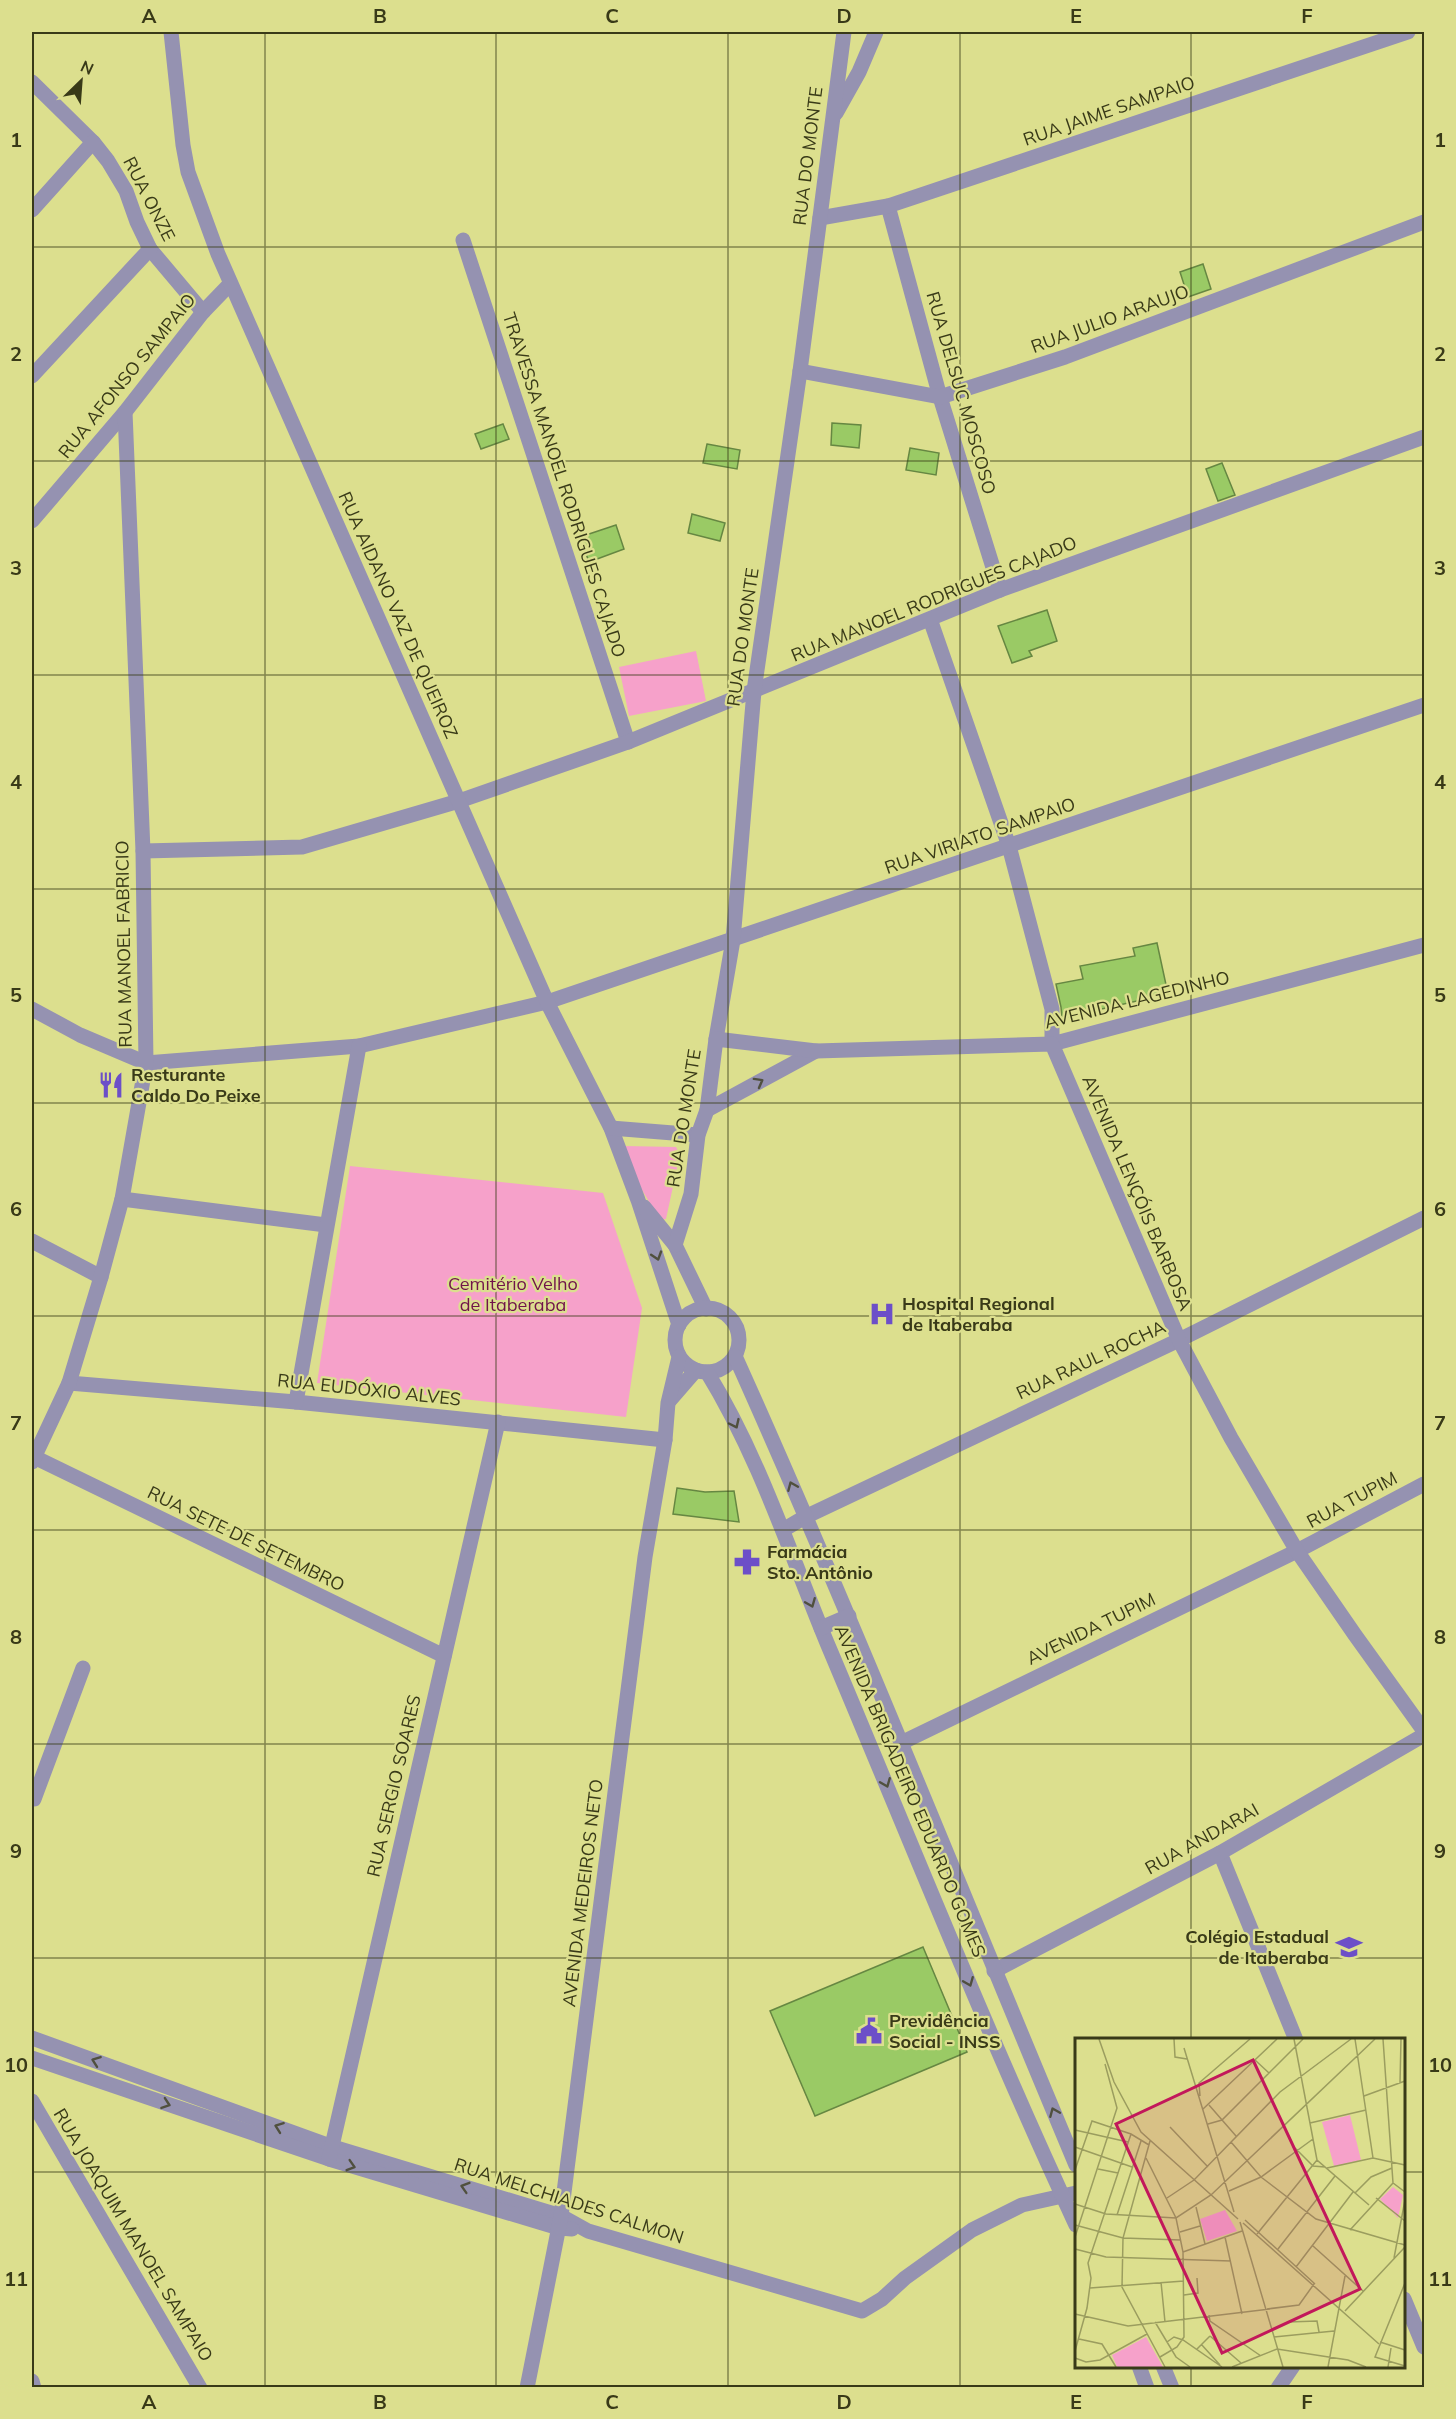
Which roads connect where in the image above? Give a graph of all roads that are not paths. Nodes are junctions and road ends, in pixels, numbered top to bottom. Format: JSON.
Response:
{"nodes":[{"id":1,"x":171,"y":32,"type":"edge"},
{"id":2,"x":844,"y":32,"type":"edge"},
{"id":3,"x":876,"y":32,"type":"edge"},
{"id":4,"x":1408,"y":32,"type":"edge"},
{"id":5,"x":32,"y":82,"type":"edge"},
{"id":6,"x":832,"y":118,"type":"junction"},
{"id":7,"x":93,"y":142,"type":"junction"},
{"id":8,"x":888,"y":206,"type":"junction"},
{"id":9,"x":32,"y":207,"type":"edge"},
{"id":10,"x":820,"y":218,"type":"junction"},
{"id":11,"x":1425,"y":222,"type":"edge"},
{"id":12,"x":463,"y":240,"type":"dead end"},
{"id":13,"x":150,"y":249,"type":"junction"},
{"id":14,"x":230,"y":284,"type":"junction"},
{"id":15,"x":202,"y":312,"type":"junction"},
{"id":16,"x":800,"y":371,"type":"junction"},
{"id":17,"x":32,"y":376,"type":"edge"},
{"id":18,"x":940,"y":397,"type":"junction"},
{"id":19,"x":125,"y":412,"type":"junction"},
{"id":20,"x":1425,"y":437,"type":"edge"},
{"id":21,"x":32,"y":521,"type":"edge"},
{"id":22,"x":1000,"y":590,"type":"junction"},
{"id":23,"x":930,"y":619,"type":"junction"},
{"id":24,"x":754,"y":691,"type":"junction"},
{"id":25,"x":1425,"y":705,"type":"edge"},
{"id":26,"x":628,"y":742,"type":"junction"},
{"id":27,"x":459,"y":801,"type":"junction"},
{"id":28,"x":1009,"y":846,"type":"junction"},
{"id":29,"x":143,"y":851,"type":"junction"},
{"id":30,"x":733,"y":940,"type":"junction"},
{"id":31,"x":1425,"y":945,"type":"edge"},
{"id":32,"x":547,"y":1002,"type":"junction"},
{"id":33,"x":32,"y":1009,"type":"edge"},
{"id":34,"x":716,"y":1039,"type":"junction"},
{"id":35,"x":1052,"y":1044,"type":"junction"},
{"id":36,"x":359,"y":1046,"type":"junction"},
{"id":37,"x":816,"y":1051,"type":"junction"},
{"id":38,"x":146,"y":1063,"type":"junction"},
{"id":39,"x":707,"y":1110,"type":"junction"},
{"id":40,"x":611,"y":1128,"type":"junction"},
{"id":41,"x":698,"y":1135,"type":"junction"},
{"id":42,"x":122,"y":1199,"type":"junction"},
{"id":43,"x":638,"y":1200,"type":"junction"},
{"id":44,"x":1425,"y":1218,"type":"edge"},
{"id":45,"x":326,"y":1225,"type":"junction"},
{"id":46,"x":32,"y":1241,"type":"edge"},
{"id":47,"x":675,"y":1245,"type":"junction"},
{"id":48,"x":101,"y":1277,"type":"junction"},
{"id":49,"x":706,"y":1309,"type":"junction"},
{"id":50,"x":679,"y":1325,"type":"junction"},
{"id":51,"x":1179,"y":1340,"type":"junction"},
{"id":52,"x":735,"y":1356,"type":"junction"},
{"id":53,"x":680,"y":1357,"type":"junction"},
{"id":54,"x":702,"y":1371,"type":"junction"},
{"id":55,"x":69,"y":1383,"type":"junction"},
{"id":56,"x":296,"y":1402,"type":"junction"},
{"id":57,"x":668,"y":1403,"type":"junction"},
{"id":58,"x":498,"y":1422,"type":"junction"},
{"id":59,"x":665,"y":1440,"type":"junction"},
{"id":60,"x":772,"y":1440,"type":"junction"},
{"id":61,"x":748,"y":1452,"type":"junction"},
{"id":62,"x":32,"y":1459,"type":"edge"},
{"id":63,"x":1425,"y":1484,"type":"edge"},
{"id":64,"x":805,"y":1517,"type":"junction"},
{"id":65,"x":783,"y":1530,"type":"junction"},
{"id":66,"x":1297,"y":1551,"type":"junction"},
{"id":67,"x":849,"y":1616,"type":"junction"},
{"id":68,"x":821,"y":1628,"type":"junction"},
{"id":69,"x":444,"y":1656,"type":"junction"},
{"id":70,"x":83,"y":1668,"type":"dead end"},
{"id":71,"x":1425,"y":1731,"type":"edge"},
{"id":72,"x":1425,"y":1735,"type":"edge"},
{"id":73,"x":901,"y":1743,"type":"junction"},
{"id":74,"x":32,"y":1801,"type":"edge"},
{"id":75,"x":1220,"y":1852,"type":"junction"},
{"id":76,"x":985,"y":1949,"type":"junction"},
{"id":77,"x":960,"y":1960,"type":"junction"},
{"id":78,"x":994,"y":1971,"type":"junction"},
{"id":79,"x":1295,"y":2038,"type":"edge"},
{"id":80,"x":36,"y":2040,"type":"edge"},
{"id":81,"x":33,"y":2064,"type":"edge"},
{"id":82,"x":32,"y":2102,"type":"edge"},
{"id":83,"x":331,"y":2153,"type":"junction"},
{"id":84,"x":1075,"y":2160,"type":"edge"},
{"id":85,"x":1070,"y":2195,"type":"edge"},
{"id":86,"x":1075,"y":2216,"type":"edge"},
{"id":87,"x":560,"y":2222,"type":"junction"},
{"id":88,"x":1405,"y":2302,"type":"edge"},
{"id":89,"x":1425,"y":2347,"type":"edge"},
{"id":90,"x":1138,"y":2368,"type":"edge"},
{"id":91,"x":1163,"y":2368,"type":"edge"},
{"id":92,"x":1292,"y":2368,"type":"edge"},
{"id":93,"x":32,"y":2381,"type":"edge"},
{"id":94,"x":34,"y":2388,"type":"edge"},
{"id":95,"x":200,"y":2388,"type":"edge"},
{"id":96,"x":527,"y":2388,"type":"edge"},
{"id":97,"x":1147,"y":2388,"type":"edge"},
{"id":98,"x":1172,"y":2388,"type":"edge"},
{"id":99,"x":1278,"y":2388,"type":"edge"}],
"edges":[{"from":1,"to":14,"type":"street","name":"RUA AIDANO VAZ DE QUEIROZ"},
{"from":2,"to":6,"type":"street","name":"RUA DO MONTE"},
{"from":3,"to":6,"type":"street"},
{"from":4,"to":8,"type":"street","name":"RUA JAIME SAMPAIO"},
{"from":5,"to":7,"type":"street","name":"RUA ONZE"},
{"from":6,"to":10,"type":"street","name":"RUA DO MONTE"},
{"from":7,"to":9,"type":"street"},
{"from":7,"to":13,"type":"street","name":"RUA ONZE"},
{"from":8,"to":10,"type":"street","name":"RUA JAIME SAMPAIO"},
{"from":8,"to":18,"type":"street","name":"RUA DELSUC MOSCOSO"},
{"from":10,"to":16,"type":"street","name":"RUA DO MONTE"},
{"from":11,"to":18,"type":"street","name":"RUA JULIO ARAUJO"},
{"from":12,"to":26,"type":"street","name":"TRAVESSA MANOEL RODRIGUES CAJADO"},
{"from":13,"to":15,"type":"street","name":"RUA ONZE"},
{"from":13,"to":17,"type":"street"},
{"from":14,"to":15,"type":"street","name":"RUA AFONSO SAMPAIO"},
{"from":14,"to":27,"type":"street","name":"RUA AIDANO VAZ DE QUEIROZ"},
{"from":15,"to":19,"type":"street","name":"RUA AFONSO SAMPAIO"},
{"from":16,"to":18,"type":"street","name":"RUA JULIO ARAUJO"},
{"from":16,"to":24,"type":"street","name":"RUA DO MONTE"},
{"from":18,"to":22,"type":"street","name":"RUA DELSUC MOSCOSO"},
{"from":19,"to":21,"type":"street","name":"RUA AFONSO SAMPAIO"},
{"from":19,"to":29,"type":"street","name":"RUA MANOEL FABRICIO"},
{"from":20,"to":22,"type":"street","name":"RUA MANOEL RODRIGUES CAJADO"},
{"from":22,"to":23,"type":"street","name":"RUA MANOEL RODRIGUES CAJADO"},
{"from":23,"to":24,"type":"street","name":"RUA MANOEL RODRIGUES CAJADO"},
{"from":23,"to":28,"type":"street","name":"AVENIDA LENÇÓIS BARBOSA"},
{"from":24,"to":26,"type":"street","name":"RUA MANOEL RODRIGUES CAJADO"},
{"from":24,"to":30,"type":"street","name":"RUA DO MONTE"},
{"from":25,"to":28,"type":"street","name":"RUA VIRIATO SAMPAIO"},
{"from":26,"to":27,"type":"street","name":"RUA MANOEL RODRIGUES CAJADO"},
{"from":27,"to":29,"type":"street","name":"RUA MANOEL RODRIGUES CAJADO"},
{"from":27,"to":32,"type":"street","name":"RUA AIDANO VAZ DE QUEIROZ"},
{"from":28,"to":30,"type":"street","name":"RUA VIRIATO SAMPAIO"},
{"from":28,"to":35,"type":"street","name":"AVENIDA LENÇÓIS BARBOSA"},
{"from":29,"to":38,"type":"street","name":"RUA MANOEL FABRICIO"},
{"from":30,"to":32,"type":"street","name":"RUA VIRIATO SAMPAIO"},
{"from":30,"to":34,"type":"street","name":"RUA DO MONTE"},
{"from":31,"to":35,"type":"street","name":"AVENIDA LAGEDINHO"},
{"from":32,"to":36,"type":"street","name":"RUA VIRIATO SAMPAIO"},
{"from":32,"to":40,"type":"street","name":"RUA AIDANO VAZ DE QUEIROZ"},
{"from":33,"to":38,"type":"street"},
{"from":34,"to":37,"type":"street","name":"AVENIDA LAGEDINHO"},
{"from":34,"to":39,"type":"street","name":"RUA DO MONTE"},
{"from":35,"to":37,"type":"street","name":"AVENIDA LAGEDINHO"},
{"from":35,"to":51,"type":"street","name":"AVENIDA LENÇÓIS BARBOSA"},
{"from":36,"to":38,"type":"street","name":"RUA VIRIATO SAMPAIO"},
{"from":36,"to":45,"type":"street"},
{"from":39,"to":37,"type":"street","name":"AVENIDA LAGEDINHO","one_way":true},
{"from":38,"to":42,"type":"street","name":"RUA MANOEL FABRICIO"},
{"from":39,"to":41,"type":"street","name":"RUA DO MONTE"},
{"from":40,"to":41,"type":"street"},
{"from":40,"to":43,"type":"street","name":"RUA AIDANO VAZ DE QUEIROZ"},
{"from":41,"to":47,"type":"street","name":"RUA DO MONTE"},
{"from":42,"to":45,"type":"street"},
{"from":42,"to":48,"type":"street","name":"RUA MANOEL FABRICIO"},
{"from":43,"to":47,"type":"street","name":"RUA AIDANO VAZ DE QUEIROZ"},
{"from":43,"to":50,"type":"street","name":"RUA AIDANO VAZ DE QUEIROZ","one_way":true},
{"from":44,"to":51,"type":"street","name":"RUA RAUL ROCHA"},
{"from":45,"to":56,"type":"street"},
{"from":46,"to":48,"type":"street"},
{"from":47,"to":49,"type":"street","name":"RUA AIDANO VAZ DE QUEIROZ"},
{"from":48,"to":55,"type":"street","name":"RUA MANOEL FABRICIO"},
{"from":49,"to":50,"type":"street"},
{"from":49,"to":52,"type":"street"},
{"from":50,"to":53,"type":"street"},
{"from":51,"to":64,"type":"street","name":"RUA RAUL ROCHA"},
{"from":51,"to":66,"type":"street","name":"AVENIDA LENÇÓIS BARBOSA"},
{"from":52,"to":54,"type":"street"},
{"from":52,"to":60,"type":"street","name":"AVENIDA BRIGADEIRO EDUARDO GOMES"},
{"from":53,"to":54,"type":"street"},
{"from":53,"to":57,"type":"street","name":"AVENIDA MEDEIROS NETO"},
{"from":54,"to":57,"type":"street"},
{"from":54,"to":61,"type":"street","name":"AVENIDA BRIGADEIRO EDUARDO GOMES","one_way":true},
{"from":55,"to":56,"type":"street","name":"RUA EUDÓXIO ALVES"},
{"from":55,"to":62,"type":"street","name":"RUA MANOEL FABRICIO"},
{"from":56,"to":58,"type":"street","name":"RUA EUDÓXIO ALVES"},
{"from":57,"to":59,"type":"street","name":"AVENIDA MEDEIROS NETO"},
{"from":58,"to":59,"type":"street","name":"RUA EUDÓXIO ALVES"},
{"from":58,"to":69,"type":"street","name":"RUA SERGIO SOARES"},
{"from":59,"to":87,"type":"street","name":"AVENIDA MEDEIROS NETO"},
{"from":60,"to":61,"type":"street"},
{"from":64,"to":60,"type":"street","name":"AVENIDA BRIGADEIRO EDUARDO GOMES","one_way":true},
{"from":61,"to":65,"type":"street","name":"AVENIDA BRIGADEIRO EDUARDO GOMES"},
{"from":62,"to":69,"type":"street","name":"RUA SETE DE SETEMBRO"},
{"from":63,"to":66,"type":"street","name":"RUA TUPIM"},
{"from":64,"to":65,"type":"street","name":"RUA RAUL ROCHA"},
{"from":64,"to":67,"type":"street","name":"AVENIDA BRIGADEIRO EDUARDO GOMES"},
{"from":65,"to":68,"type":"street","name":"AVENIDA BRIGADEIRO EDUARDO GOMES","one_way":true},
{"from":66,"to":71,"type":"street","name":"AVENIDA LENÇÓIS BARBOSA"},
{"from":66,"to":73,"type":"street","name":"AVENIDA TUPIM"},
{"from":67,"to":68,"type":"street"},
{"from":67,"to":73,"type":"street","name":"AVENIDA BRIGADEIRO EDUARDO GOMES"},
{"from":68,"to":77,"type":"street","name":"AVENIDA BRIGADEIRO EDUARDO GOMES","one_way":true},
{"from":69,"to":83,"type":"street","name":"RUA SERGIO SOARES"},
{"from":70,"to":74,"type":"street"},
{"from":72,"to":75,"type":"street","name":"RUA ANDARAI"},
{"from":73,"to":76,"type":"street","name":"AVENIDA BRIGADEIRO EDUARDO GOMES"},
{"from":75,"to":78,"type":"street","name":"RUA ANDARAI"},
{"from":75,"to":79,"type":"street"},
{"from":76,"to":77,"type":"street"},
{"from":76,"to":78,"type":"street","name":"AVENIDA BRIGADEIRO EDUARDO GOMES"},
{"from":77,"to":85,"type":"street","name":"AVENIDA BRIGADEIRO EDUARDO GOMES","one_way":true},
{"from":84,"to":78,"type":"street","name":"AVENIDA BRIGADEIRO EDUARDO GOMES","one_way":true},
{"from":80,"to":81,"type":"street"},
{"from":83,"to":80,"type":"street","name":"RUA MELCHIADES CALMON","one_way":true},
{"from":81,"to":83,"type":"street","name":"RUA MELCHIADES CALMON","one_way":true},
{"from":82,"to":95,"type":"street","name":"RUA JOAQUIM MANOEL SAMPAIO"},
{"from":83,"to":87,"type":"street","name":"RUA MELCHIADES CALMON"},
{"from":85,"to":86,"type":"street","name":"AVENIDA BRIGADEIRO EDUARDO GOMES"},
{"from":85,"to":87,"type":"street","name":"RUA MELCHIADES CALMON"},
{"from":87,"to":96,"type":"street","name":"AVENIDA MEDEIROS NETO"},
{"from":88,"to":89,"type":"street"},
{"from":90,"to":97,"type":"street"},
{"from":91,"to":98,"type":"street"},
{"from":92,"to":99,"type":"street"},
{"from":93,"to":94,"type":"street"}]}
